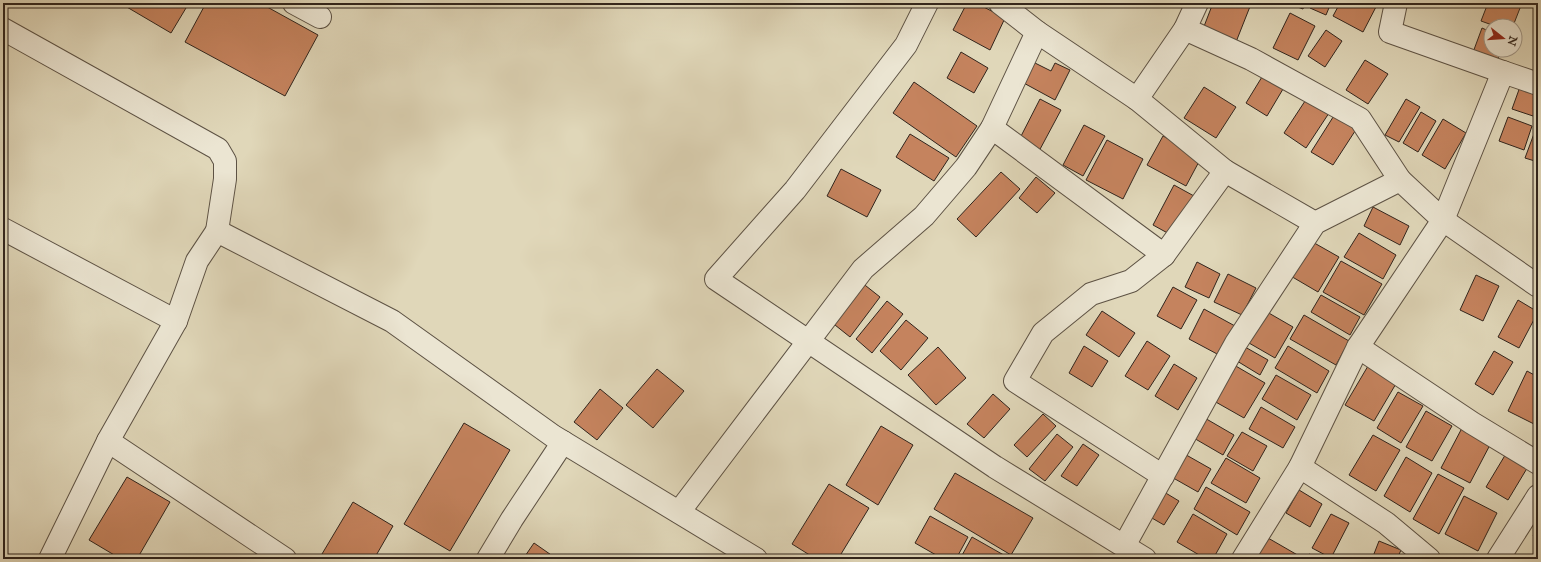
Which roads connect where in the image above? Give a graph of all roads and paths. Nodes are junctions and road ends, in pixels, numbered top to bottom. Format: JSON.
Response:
{"nodes":[{"id":1,"x":294,"y":3,"type":"edge"},
{"id":2,"x":928,"y":3,"type":"edge"},
{"id":3,"x":1000,"y":3,"type":"edge"},
{"id":4,"x":1197,"y":3,"type":"edge"},
{"id":5,"x":1396,"y":3,"type":"edge"},
{"id":6,"x":320,"y":17,"type":"dead end"},
{"id":7,"x":3,"y":29,"type":"edge"},
{"id":8,"x":1185,"y":29,"type":"junction"},
{"id":9,"x":1037,"y":32,"type":"junction"},
{"id":10,"x":1503,"y":72,"type":"junction"},
{"id":11,"x":1538,"y":84,"type":"edge"},
{"id":12,"x":1137,"y":99,"type":"junction"},
{"id":13,"x":992,"y":128,"type":"junction"},
{"id":14,"x":1225,"y":171,"type":"junction"},
{"id":15,"x":1400,"y":180,"type":"junction"},
{"id":16,"x":1443,"y":220,"type":"junction"},
{"id":17,"x":1315,"y":223,"type":"junction"},
{"id":18,"x":3,"y":229,"type":"edge"},
{"id":19,"x":217,"y":231,"type":"junction"},
{"id":20,"x":1164,"y":255,"type":"junction"},
{"id":21,"x":1538,"y":286,"type":"edge"},
{"id":22,"x":176,"y":321,"type":"junction"},
{"id":23,"x":808,"y":342,"type":"junction"},
{"id":24,"x":1358,"y":347,"type":"junction"},
{"id":25,"x":108,"y":441,"type":"junction"},
{"id":26,"x":563,"y":442,"type":"junction"},
{"id":27,"x":1538,"y":463,"type":"edge"},
{"id":28,"x":1300,"y":467,"type":"junction"},
{"id":29,"x":1162,"y":476,"type":"junction"},
{"id":30,"x":1538,"y":496,"type":"edge"},
{"id":31,"x":679,"y":512,"type":"junction"},
{"id":32,"x":1124,"y":546,"type":"junction"},
{"id":33,"x":754,"y":558,"type":"edge"},
{"id":34,"x":50,"y":559,"type":"edge"},
{"id":35,"x":285,"y":559,"type":"edge"},
{"id":36,"x":488,"y":559,"type":"edge"},
{"id":37,"x":1145,"y":559,"type":"edge"},
{"id":38,"x":1243,"y":559,"type":"edge"},
{"id":39,"x":1429,"y":559,"type":"edge"},
{"id":40,"x":1498,"y":559,"type":"edge"}],
"edges":[{"from":1,"to":6,"type":"street"},
{"from":2,"to":23,"type":"street"},
{"from":3,"to":9,"type":"street"},
{"from":4,"to":8,"type":"street"},
{"from":5,"to":10,"type":"street"},
{"from":7,"to":19,"type":"street"},
{"from":8,"to":12,"type":"street"},
{"from":8,"to":15,"type":"street"},
{"from":9,"to":12,"type":"street"},
{"from":9,"to":13,"type":"street"},
{"from":10,"to":11,"type":"street"},
{"from":10,"to":16,"type":"street"},
{"from":12,"to":14,"type":"street"},
{"from":13,"to":20,"type":"street"},
{"from":13,"to":23,"type":"street"},
{"from":14,"to":17,"type":"street"},
{"from":14,"to":20,"type":"street"},
{"from":15,"to":16,"type":"street"},
{"from":15,"to":17,"type":"street"},
{"from":16,"to":21,"type":"street"},
{"from":16,"to":24,"type":"street"},
{"from":17,"to":29,"type":"street"},
{"from":18,"to":22,"type":"street"},
{"from":19,"to":22,"type":"street"},
{"from":19,"to":26,"type":"street"},
{"from":20,"to":29,"type":"street"},
{"from":22,"to":25,"type":"street"},
{"from":23,"to":31,"type":"street"},
{"from":23,"to":32,"type":"street"},
{"from":24,"to":27,"type":"street"},
{"from":24,"to":28,"type":"street"},
{"from":25,"to":34,"type":"street"},
{"from":25,"to":35,"type":"street"},
{"from":26,"to":31,"type":"street"},
{"from":26,"to":36,"type":"street"},
{"from":28,"to":38,"type":"street"},
{"from":28,"to":39,"type":"street"},
{"from":29,"to":32,"type":"street"},
{"from":30,"to":40,"type":"street"},
{"from":31,"to":33,"type":"street"},
{"from":32,"to":37,"type":"street"}]}
